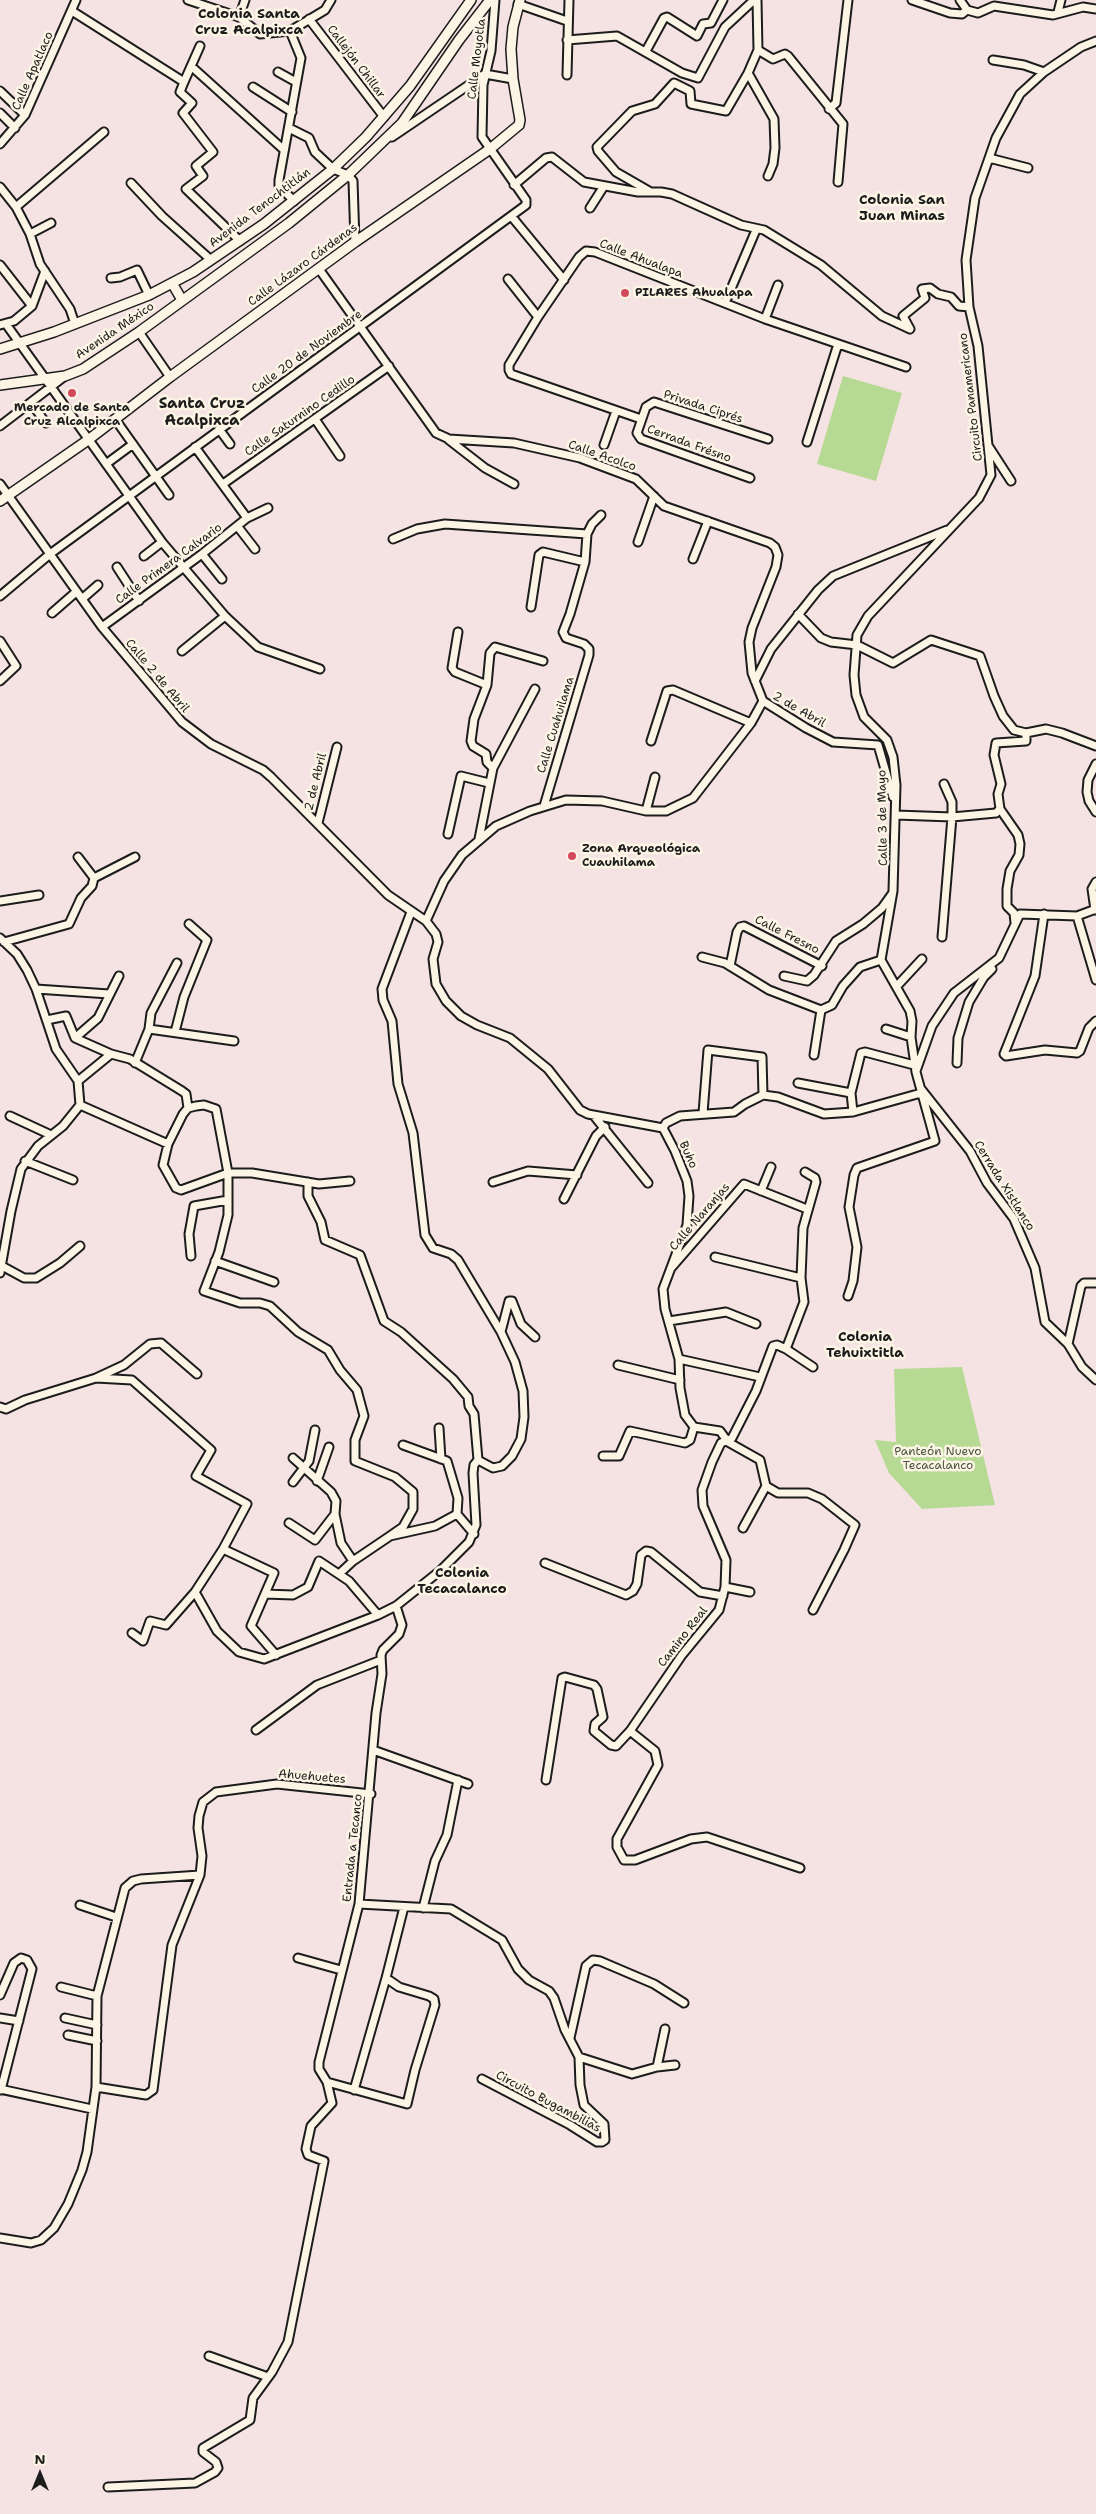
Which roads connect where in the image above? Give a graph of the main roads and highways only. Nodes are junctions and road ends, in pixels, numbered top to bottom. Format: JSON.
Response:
{"nodes":[{"id":1,"x":471,"y":0,"type":"edge"},
{"id":2,"x":490,"y":0,"type":"edge"},
{"id":3,"x":519,"y":2,"type":"edge"},
{"id":4,"x":366,"y":137,"type":"junction"},
{"id":5,"x":379,"y":146,"type":"junction"},
{"id":6,"x":193,"y":272,"type":"junction"},
{"id":7,"x":172,"y":283,"type":"junction"},
{"id":8,"x":203,"y":285,"type":"junction"},
{"id":9,"x":182,"y":300,"type":"junction"},
{"id":10,"x":0,"y":349,"type":"edge"},
{"id":11,"x":0,"y":385,"type":"edge"},
{"id":12,"x":0,"y":501,"type":"edge"}],
"edges":[{"from":1,"to":4,"type":"main road","name":"Avenida Tenochtitlán"},
{"from":2,"to":5,"type":"main road","name":"Avenida México"},
{"from":3,"to":12,"type":"main road","name":"Calle Lázaro Cárdenas"},
{"from":4,"to":5,"type":"main road"},
{"from":4,"to":6,"type":"main road","name":"Avenida Tenochtitlán"},
{"from":5,"to":8,"type":"main road","name":"Avenida México"},
{"from":6,"to":7,"type":"main road","name":"Avenida Tenochtitlán"},
{"from":6,"to":8,"type":"main road"},
{"from":7,"to":9,"type":"main road"},
{"from":7,"to":10,"type":"main road","name":"Avenida Tenochtitlán"},
{"from":8,"to":9,"type":"main road","name":"Avenida México"},
{"from":9,"to":11,"type":"main road","name":"Avenida México"}]}
